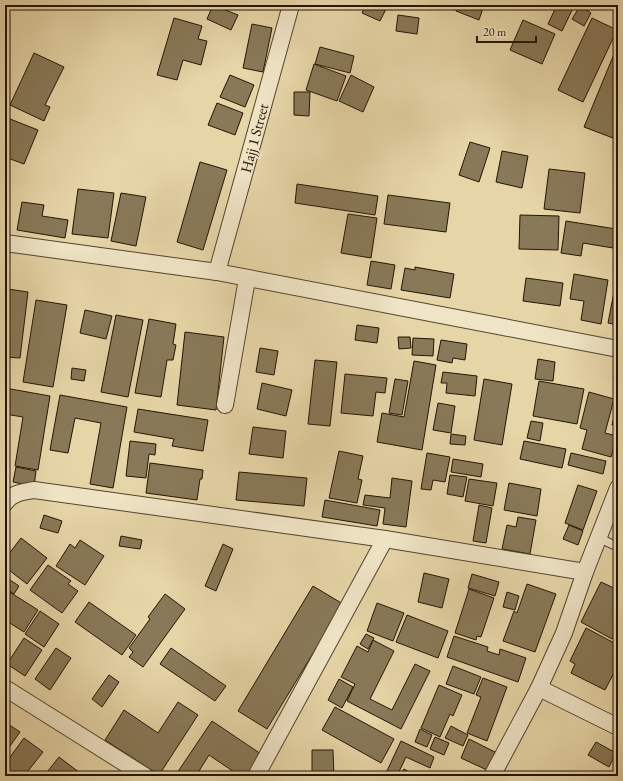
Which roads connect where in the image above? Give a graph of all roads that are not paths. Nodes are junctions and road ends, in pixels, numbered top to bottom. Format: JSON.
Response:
{"nodes":[{"id":1,"x":291,"y":5,"type":"edge"},
{"id":2,"x":5,"y":243,"type":"edge"},
{"id":3,"x":217,"y":272,"type":"junction"},
{"id":4,"x":246,"y":279,"type":"junction"},
{"id":5,"x":618,"y":349,"type":"edge"},
{"id":6,"x":225,"y":405,"type":"dead end"},
{"id":7,"x":618,"y":488,"type":"edge"},
{"id":8,"x":5,"y":503,"type":"edge"},
{"id":9,"x":599,"y":538,"type":"junction"},
{"id":10,"x":385,"y":539,"type":"junction"},
{"id":11,"x":618,"y":547,"type":"edge"},
{"id":12,"x":585,"y":572,"type":"junction"},
{"id":13,"x":5,"y":688,"type":"edge"},
{"id":14,"x":539,"y":688,"type":"junction"},
{"id":15,"x":618,"y":727,"type":"edge"},
{"id":16,"x":145,"y":776,"type":"edge"},
{"id":17,"x":256,"y":776,"type":"edge"},
{"id":18,"x":492,"y":776,"type":"edge"}],
"edges":[{"from":1,"to":3,"type":"street","name":"Hajj 1 Street"},
{"from":2,"to":3,"type":"street"},
{"from":3,"to":4,"type":"street"},
{"from":4,"to":5,"type":"street"},
{"from":4,"to":6,"type":"street"},
{"from":7,"to":9,"type":"street"},
{"from":8,"to":10,"type":"street"},
{"from":9,"to":11,"type":"lane"},
{"from":9,"to":12,"type":"street"},
{"from":10,"to":12,"type":"street"},
{"from":10,"to":17,"type":"street"},
{"from":12,"to":14,"type":"street"},
{"from":13,"to":16,"type":"street"},
{"from":14,"to":15,"type":"street"},
{"from":14,"to":18,"type":"street"}]}
